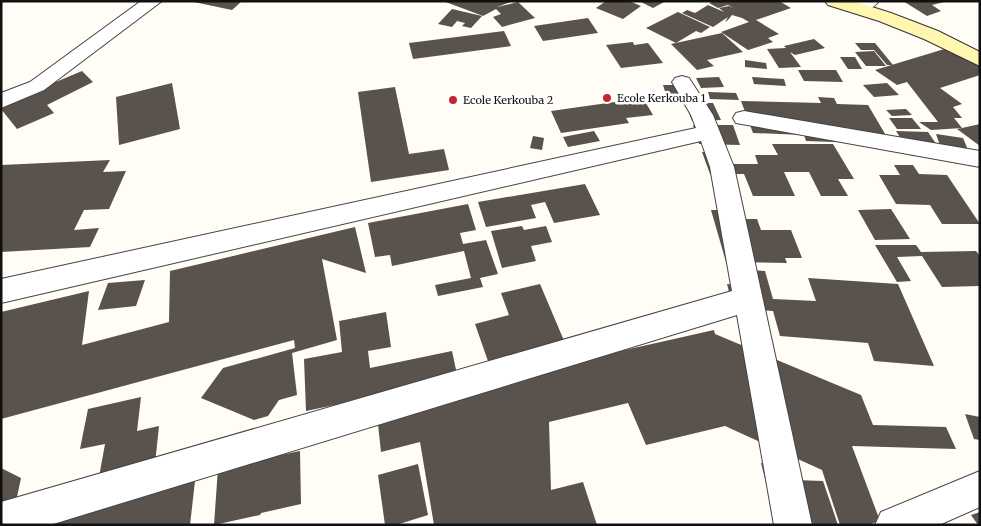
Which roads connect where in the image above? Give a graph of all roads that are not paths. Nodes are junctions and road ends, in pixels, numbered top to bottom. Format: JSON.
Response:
{"nodes":[{"id":1,"x":153,"y":1,"type":"edge"},
{"id":2,"x":834,"y":1,"type":"edge"},
{"id":3,"x":863,"y":5,"type":"edge"},
{"id":4,"x":980,"y":60,"type":"edge"},
{"id":5,"x":682,"y":82,"type":"dead end"},
{"id":6,"x":1,"y":101,"type":"edge"},
{"id":7,"x":744,"y":118,"type":"dead end"},
{"id":8,"x":708,"y":132,"type":"junction"},
{"id":9,"x":980,"y":158,"type":"edge"},
{"id":10,"x":1,"y":291,"type":"edge"},
{"id":11,"x":748,"y":298,"type":"junction"},
{"id":12,"x":980,"y":489,"type":"edge"},
{"id":13,"x":1,"y":520,"type":"edge"},
{"id":14,"x":793,"y":525,"type":"edge"},
{"id":15,"x":894,"y":525,"type":"edge"}],
"edges":[{"from":1,"to":6,"type":"street"},
{"from":2,"to":3,"type":"main road"},
{"from":3,"to":4,"type":"main road"},
{"from":5,"to":8,"type":"street"},
{"from":7,"to":9,"type":"street"},
{"from":8,"to":10,"type":"street"},
{"from":8,"to":11,"type":"street"},
{"from":11,"to":13,"type":"street"},
{"from":11,"to":14,"type":"street"},
{"from":12,"to":15,"type":"street"}]}
